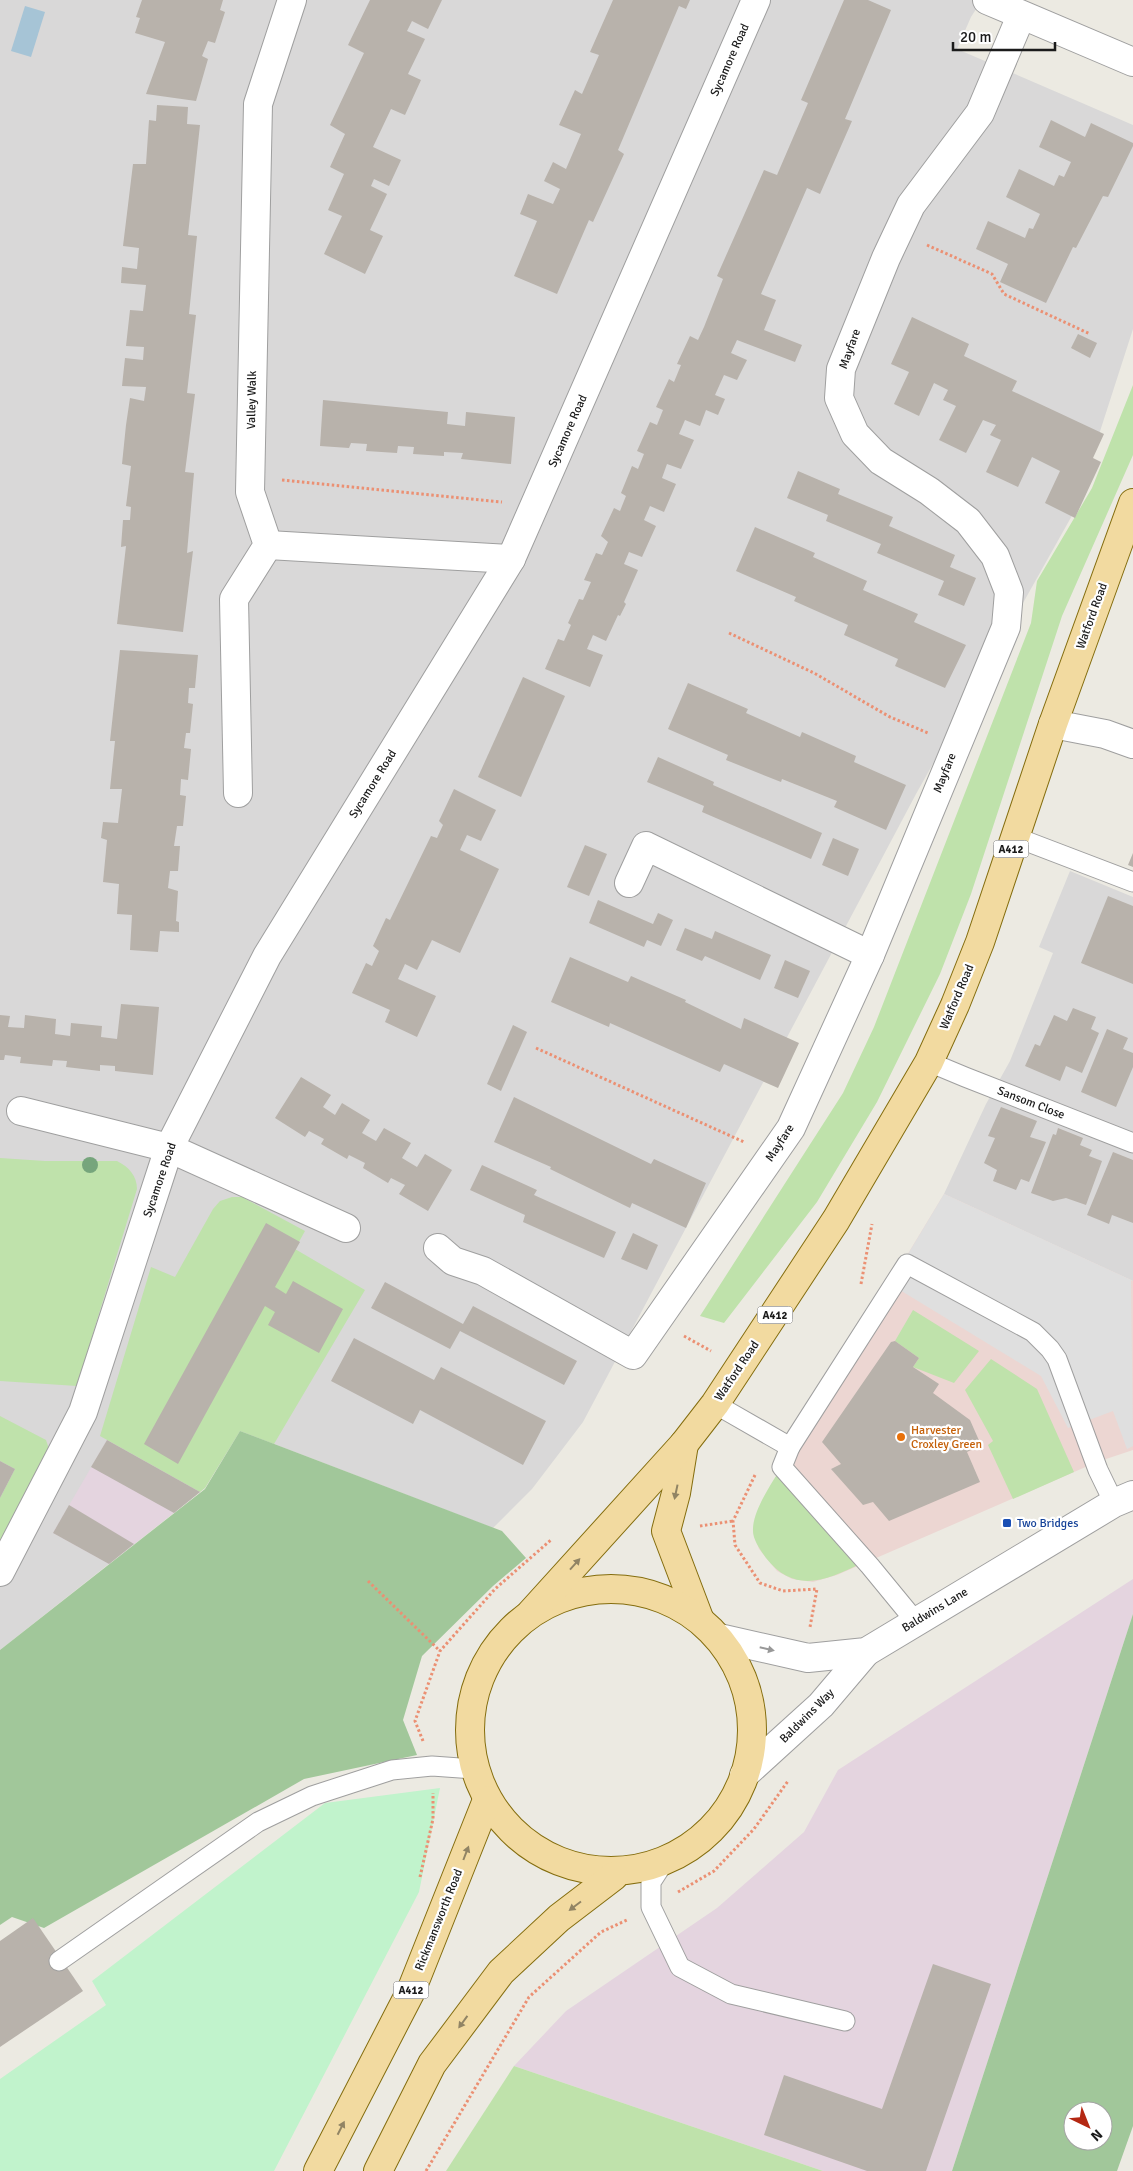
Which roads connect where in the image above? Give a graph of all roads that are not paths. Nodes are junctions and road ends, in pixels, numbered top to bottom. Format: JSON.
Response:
{"nodes":[{"id":1,"x":292,"y":0,"type":"edge"},
{"id":2,"x":756,"y":0,"type":"edge"},
{"id":3,"x":987,"y":0,"type":"edge"},
{"id":4,"x":1021,"y":16,"type":"junction"},
{"id":5,"x":1133,"y":62,"type":"edge"},
{"id":6,"x":1133,"y":503,"type":"edge"},
{"id":7,"x":268,"y":545,"type":"junction"},
{"id":8,"x":511,"y":559,"type":"junction"},
{"id":9,"x":1054,"y":724,"type":"junction"},
{"id":10,"x":1133,"y":744,"type":"edge"},
{"id":11,"x":238,"y":793,"type":"dead end"},
{"id":12,"x":1015,"y":837,"type":"junction"},
{"id":13,"x":1133,"y":882,"type":"edge"},
{"id":14,"x":629,"y":883,"type":"dead end"},
{"id":15,"x":870,"y":955,"type":"junction"},
{"id":16,"x":929,"y":1062,"type":"junction"},
{"id":17,"x":21,"y":1111,"type":"dead end"},
{"id":18,"x":1133,"y":1143,"type":"edge"},
{"id":19,"x":169,"y":1148,"type":"junction"},
{"id":20,"x":346,"y":1228,"type":"dead end"},
{"id":21,"x":438,"y":1248,"type":"dead end"},
{"id":22,"x":715,"y":1404,"type":"junction"},
{"id":23,"x":684,"y":1444,"type":"junction"},
{"id":24,"x":790,"y":1447,"type":"junction"},
{"id":25,"x":1124,"y":1499,"type":"edge"},
{"id":26,"x":0,"y":1572,"type":"edge"},
{"id":27,"x":531,"y":1613,"type":"junction"},
{"id":28,"x":699,"y":1618,"type":"junction"},
{"id":29,"x":916,"y":1622,"type":"junction"},
{"id":30,"x":719,"y":1638,"type":"junction"},
{"id":31,"x":866,"y":1652,"type":"junction"},
{"id":32,"x":474,"y":1769,"type":"junction"},
{"id":33,"x":744,"y":1776,"type":"junction"},
{"id":34,"x":487,"y":1800,"type":"junction"},
{"id":35,"x":664,"y":1862,"type":"junction"},
{"id":36,"x":614,"y":1876,"type":"junction"},
{"id":37,"x":59,"y":1961,"type":"dead end"},
{"id":38,"x":845,"y":2021,"type":"dead end"},
{"id":39,"x":318,"y":2171,"type":"edge"},
{"id":40,"x":378,"y":2171,"type":"edge"}],
"edges":[{"from":1,"to":7,"type":"street","name":"Valley Walk"},
{"from":2,"to":8,"type":"street","name":"Sycamore Road"},
{"from":3,"to":4,"type":"street"},
{"from":4,"to":5,"type":"street"},
{"from":4,"to":15,"type":"street","name":"Mayfare"},
{"from":6,"to":9,"type":"main road","name":"Watford Road","number":"A412"},
{"from":7,"to":8,"type":"street"},
{"from":7,"to":11,"type":"street"},
{"from":8,"to":19,"type":"street","name":"Sycamore Road"},
{"from":9,"to":10,"type":"street"},
{"from":9,"to":12,"type":"main road","name":"Watford Road","number":"A412"},
{"from":12,"to":13,"type":"lane"},
{"from":12,"to":16,"type":"main road","name":"Watford Road","number":"A412"},
{"from":14,"to":15,"type":"street"},
{"from":15,"to":21,"type":"street","name":"Mayfare"},
{"from":16,"to":18,"type":"lane","name":"Sansom Close"},
{"from":16,"to":22,"type":"main road","name":"Watford Road","number":"A412"},
{"from":17,"to":19,"type":"street"},
{"from":19,"to":20,"type":"street"},
{"from":19,"to":26,"type":"street","name":"Sycamore Road"},
{"from":22,"to":23,"type":"main road","name":"Watford Road","number":"A412"},
{"from":22,"to":24,"type":"lane"},
{"from":27,"to":23,"type":"main road","name":"Watford Road","number":"A412","one_way":true},
{"from":23,"to":28,"type":"main road","name":"Watford Road","number":"A412","one_way":true},
{"from":24,"to":25,"type":"lane"},
{"from":24,"to":29,"type":"lane"},
{"from":25,"to":29,"type":"street","name":"Baldwins Lane"},
{"from":27,"to":28,"type":"main road","number":"A412"},
{"from":27,"to":32,"type":"main road","number":"A412"},
{"from":28,"to":30,"type":"main road","number":"A412"},
{"from":29,"to":31,"type":"street","name":"Baldwins Lane"},
{"from":30,"to":31,"type":"street","name":"Baldwins Lane","one_way":true},
{"from":30,"to":33,"type":"main road","number":"A412"},
{"from":31,"to":33,"type":"street","name":"Baldwins Way"},
{"from":32,"to":34,"type":"main road","number":"A412"},
{"from":32,"to":37,"type":"lane"},
{"from":33,"to":35,"type":"main road","number":"A412"},
{"from":34,"to":36,"type":"main road","number":"A412"},
{"from":39,"to":34,"type":"main road","name":"Rickmansworth Road","number":"A412","one_way":true},
{"from":35,"to":36,"type":"main road","number":"A412"},
{"from":35,"to":38,"type":"lane"},
{"from":36,"to":40,"type":"main road","number":"A412","one_way":true}]}
